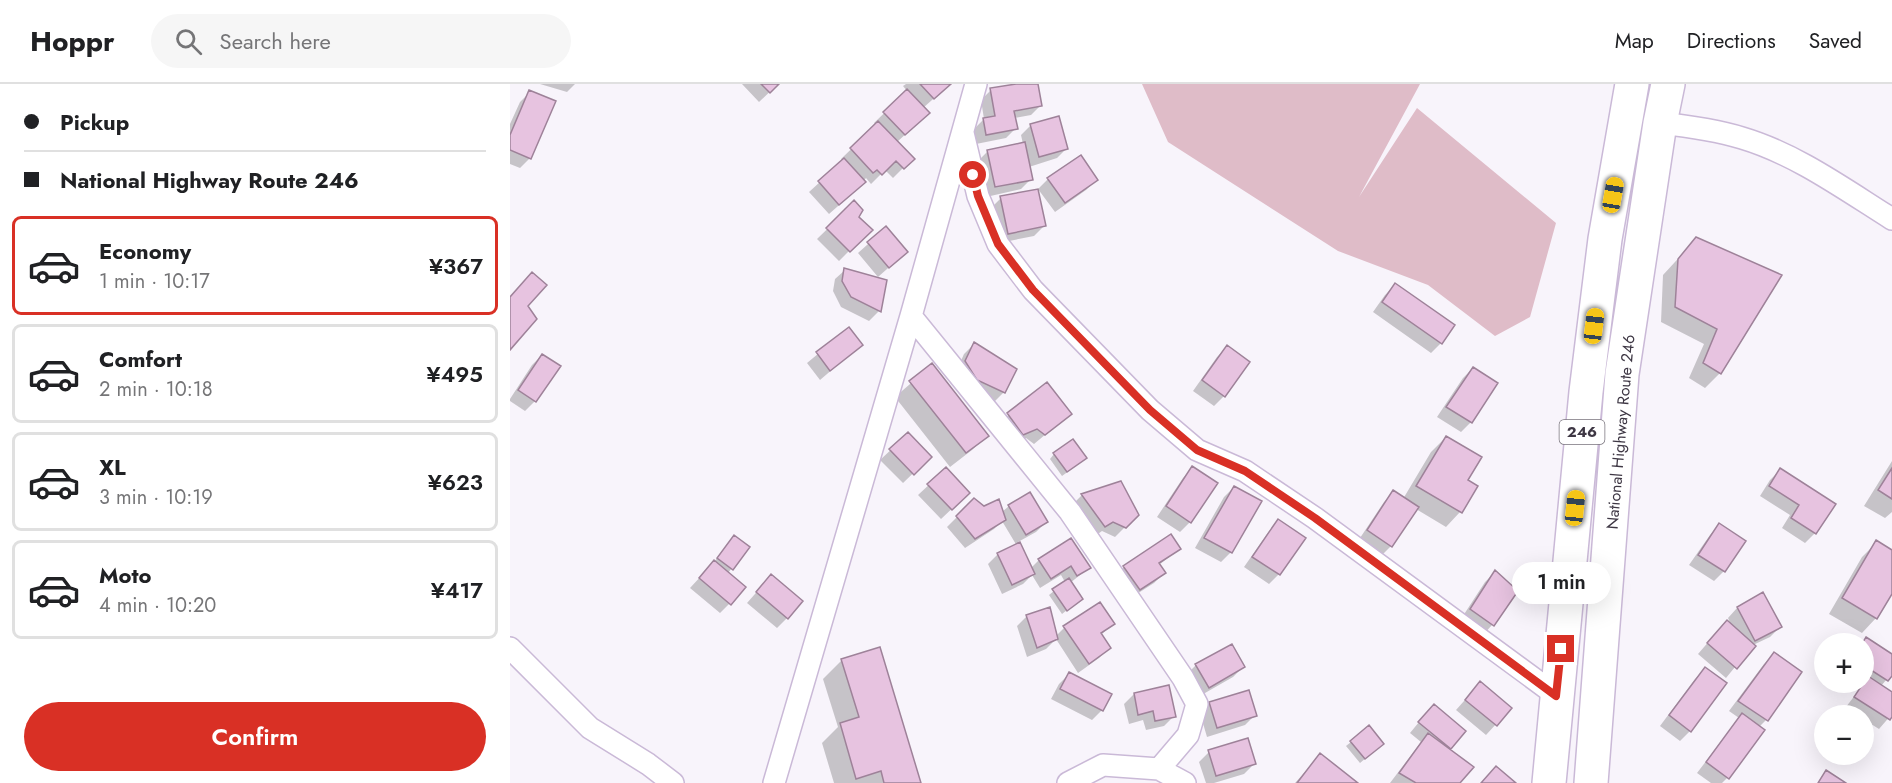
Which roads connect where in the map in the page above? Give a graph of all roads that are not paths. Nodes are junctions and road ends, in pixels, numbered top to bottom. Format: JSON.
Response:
{"nodes":[{"id":1,"x":976,"y":84,"type":"edge"},
{"id":2,"x":1632,"y":84,"type":"edge"},
{"id":3,"x":1668,"y":84,"type":"edge"},
{"id":4,"x":1660,"y":123,"type":"junction"},
{"id":5,"x":963,"y":133,"type":"junction"},
{"id":6,"x":1892,"y":219,"type":"edge"},
{"id":7,"x":911,"y":316,"type":"junction"},
{"id":8,"x":510,"y":648,"type":"edge"},
{"id":9,"x":1556,"y":696,"type":"junction"},
{"id":10,"x":1159,"y":769,"type":"junction"},
{"id":11,"x":673,"y":783,"type":"edge"},
{"id":12,"x":774,"y":783,"type":"edge"},
{"id":13,"x":1068,"y":783,"type":"edge"},
{"id":14,"x":1185,"y":783,"type":"edge"},
{"id":15,"x":1550,"y":783,"type":"edge"},
{"id":16,"x":1591,"y":783,"type":"edge"}],
"edges":[{"from":1,"to":5,"type":"street"},
{"from":2,"to":9,"type":"highway","number":"246"},
{"from":3,"to":4,"type":"highway","name":"National Highway Route 246","number":"246"},
{"from":4,"to":6,"type":"street"},
{"from":4,"to":16,"type":"highway","name":"National Highway Route 246","number":"246"},
{"from":5,"to":7,"type":"street"},
{"from":5,"to":9,"type":"street"},
{"from":7,"to":10,"type":"street"},
{"from":7,"to":12,"type":"street"},
{"from":8,"to":11,"type":"street"},
{"from":9,"to":15,"type":"highway","number":"246"},
{"from":10,"to":13,"type":"street"},
{"from":10,"to":14,"type":"street"}]}
